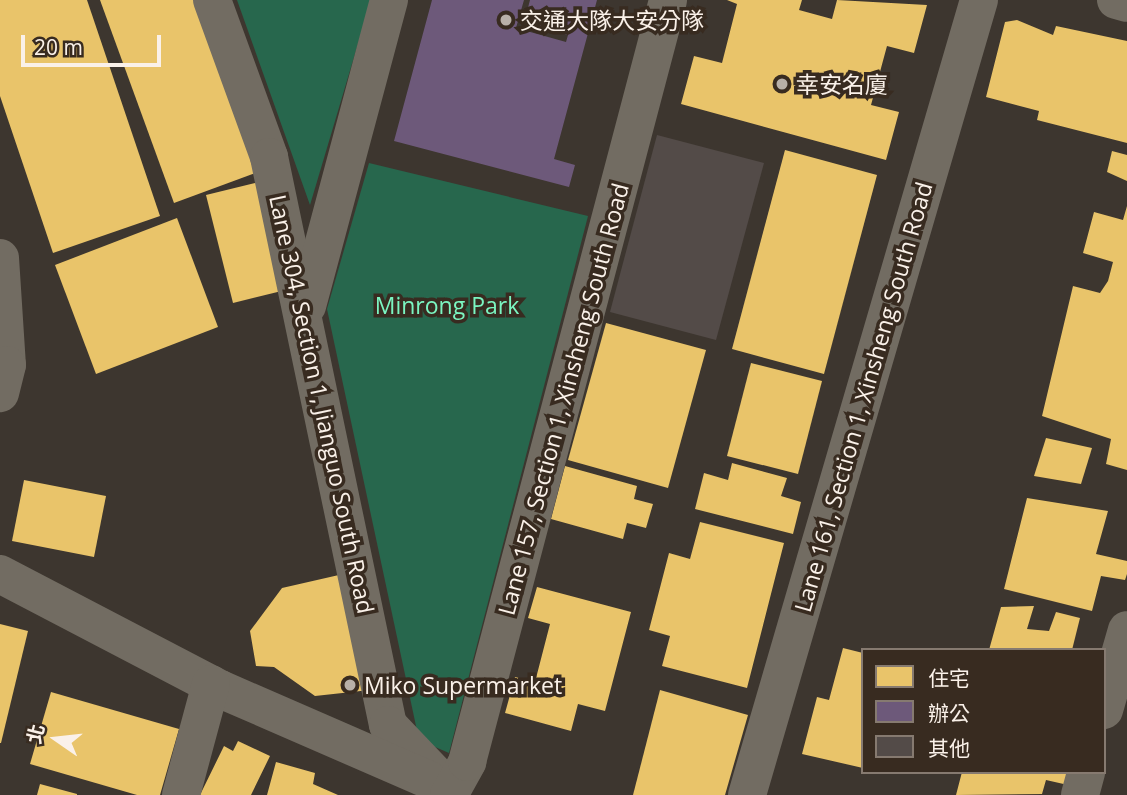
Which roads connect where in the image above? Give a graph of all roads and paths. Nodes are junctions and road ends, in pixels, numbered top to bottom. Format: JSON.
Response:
{"nodes":[{"id":1,"x":212,"y":0,"type":"edge"},
{"id":2,"x":389,"y":0,"type":"edge"},
{"id":3,"x":668,"y":0,"type":"edge"},
{"id":4,"x":979,"y":0,"type":"edge"},
{"id":5,"x":1116,"y":0,"type":"edge"},
{"id":6,"x":1127,"y":3,"type":"edge"},
{"id":7,"x":0,"y":258,"type":"edge"},
{"id":8,"x":305,"y":312,"type":"junction"},
{"id":9,"x":0,"y":393,"type":"edge"},
{"id":10,"x":0,"y":574,"type":"edge"},
{"id":11,"x":1127,"y":630,"type":"edge"},
{"id":12,"x":211,"y":684,"type":"junction"},
{"id":13,"x":1106,"y":703,"type":"edge"},
{"id":14,"x":1085,"y":774,"type":"edge"},
{"id":15,"x":454,"y":794,"type":"edge"},
{"id":16,"x":181,"y":795,"type":"edge"},
{"id":17,"x":747,"y":795,"type":"edge"},
{"id":18,"x":1080,"y":795,"type":"edge"}],
"edges":[{"from":1,"to":8,"type":"street","name":"Lane 304, Section 1, Jianguo South Road"},
{"from":2,"to":8,"type":"street"},
{"from":3,"to":15,"type":"street","name":"Lane 157, Section 1, Xinsheng South Road"},
{"from":4,"to":17,"type":"street","name":"Lane 161, Section 1, Xinsheng South Road"},
{"from":5,"to":6,"type":"street"},
{"from":7,"to":9,"type":"street"},
{"from":8,"to":15,"type":"street","name":"Lane 304, Section 1, Jianguo South Road"},
{"from":10,"to":12,"type":"street"},
{"from":11,"to":13,"type":"street"},
{"from":12,"to":15,"type":"street"},
{"from":12,"to":16,"type":"street"},
{"from":14,"to":18,"type":"street"}]}
